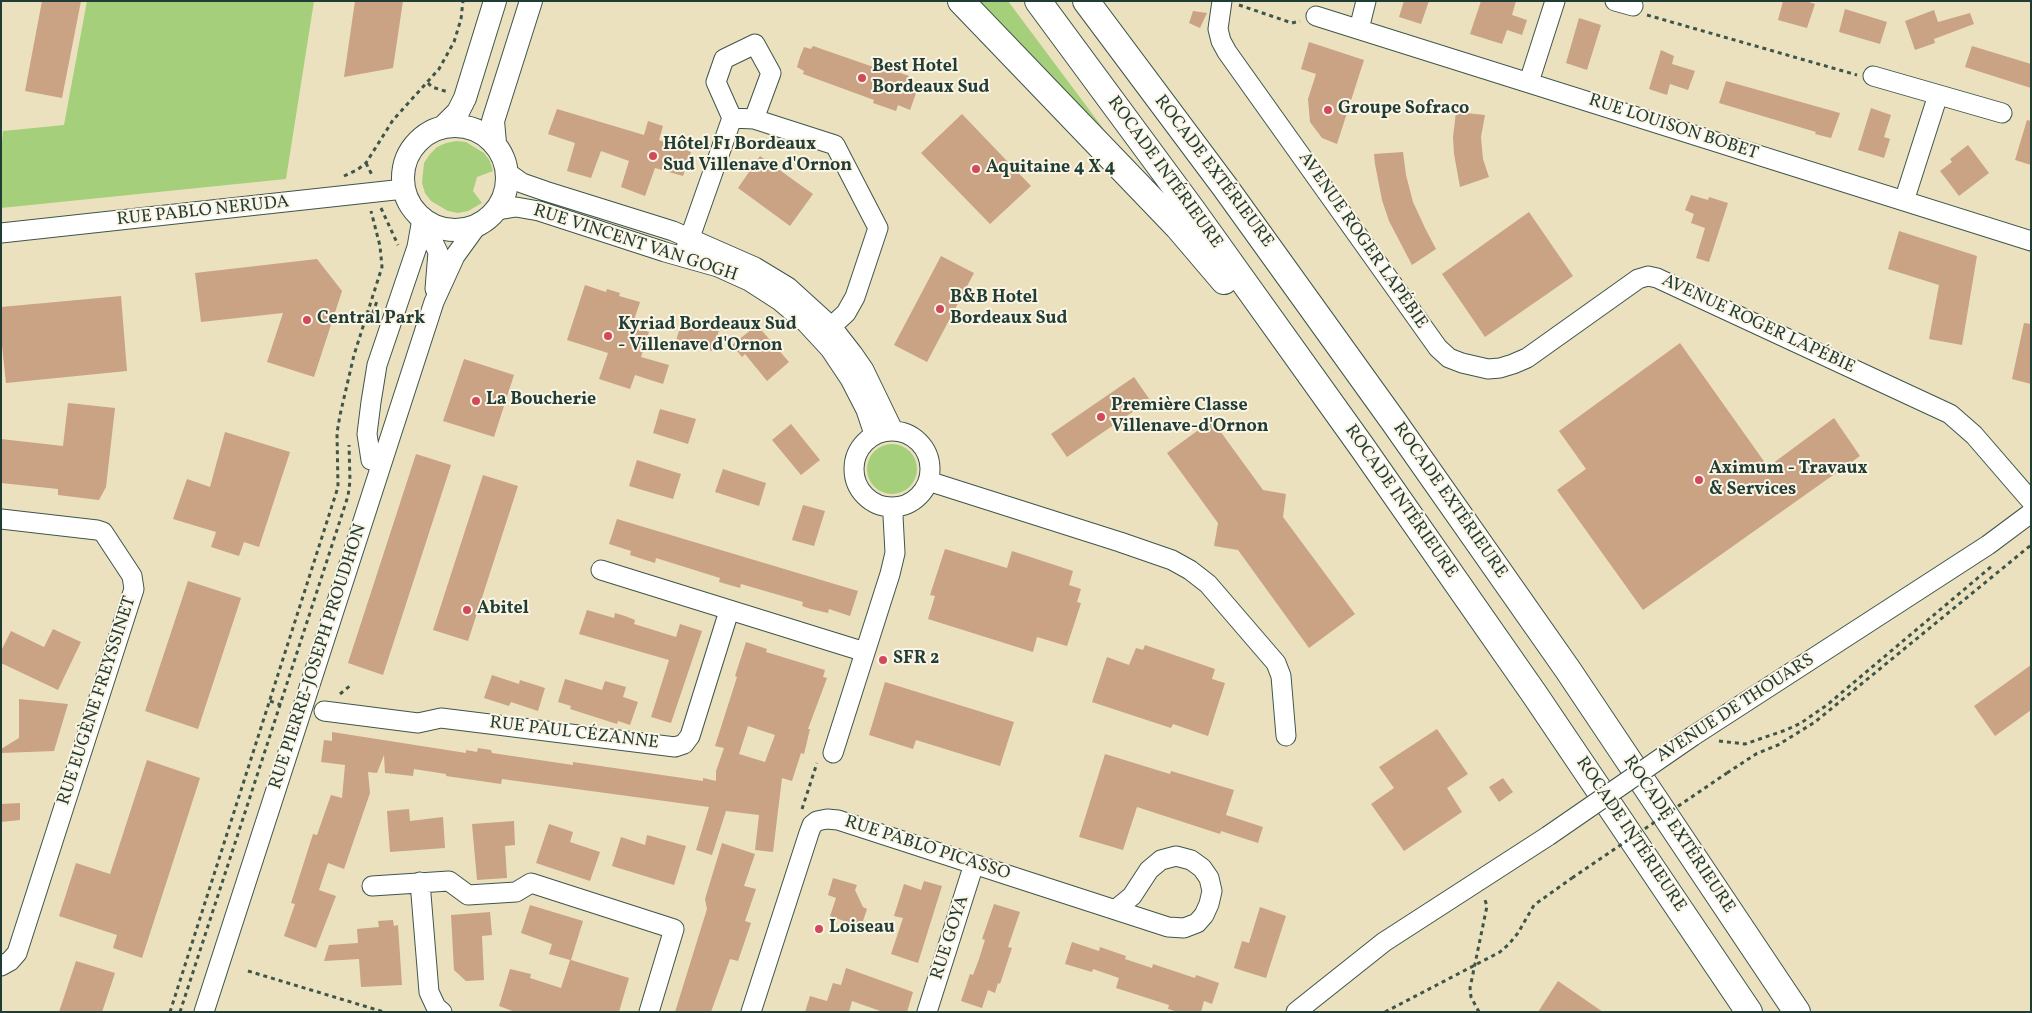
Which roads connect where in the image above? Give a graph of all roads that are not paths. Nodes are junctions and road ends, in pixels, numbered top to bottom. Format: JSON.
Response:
{"nodes":[{"id":1,"x":495,"y":1,"type":"edge"},
{"id":2,"x":531,"y":1,"type":"edge"},
{"id":3,"x":961,"y":1,"type":"edge"},
{"id":4,"x":1038,"y":1,"type":"edge"},
{"id":5,"x":1086,"y":1,"type":"edge"},
{"id":6,"x":1366,"y":1,"type":"edge"},
{"id":7,"x":1555,"y":1,"type":"edge"},
{"id":8,"x":1229,"y":3,"type":"edge"},
{"id":9,"x":1316,"y":16,"type":"road end"},
{"id":10,"x":1359,"y":28,"type":"junction"},
{"id":11,"x":1873,"y":76,"type":"road end"},
{"id":12,"x":1529,"y":82,"type":"junction"},
{"id":13,"x":1938,"y":95,"type":"junction"},
{"id":14,"x":2002,"y":113,"type":"dead end"},
{"id":15,"x":732,"y":118,"type":"junction"},
{"id":16,"x":754,"y":119,"type":"junction"},
{"id":17,"x":443,"y":127,"type":"junction"},
{"id":18,"x":495,"y":143,"type":"junction"},
{"id":19,"x":508,"y":173,"type":"junction"},
{"id":20,"x":404,"y":189,"type":"junction"},
{"id":21,"x":1904,"y":201,"type":"junction"},
{"id":22,"x":498,"y":210,"type":"junction"},
{"id":23,"x":422,"y":219,"type":"junction"},
{"id":24,"x":476,"y":227,"type":"junction"},
{"id":25,"x":1,"y":233,"type":"edge"},
{"id":26,"x":690,"y":238,"type":"junction"},
{"id":27,"x":2031,"y":241,"type":"edge"},
{"id":28,"x":683,"y":257,"type":"junction"},
{"id":29,"x":434,"y":302,"type":"junction"},
{"id":30,"x":826,"y":332,"type":"junction"},
{"id":31,"x":893,"y":430,"type":"junction"},
{"id":32,"x":874,"y":434,"type":"junction"},
{"id":33,"x":1362,"y":447,"type":"junction"},
{"id":34,"x":381,"y":463,"type":"junction"},
{"id":35,"x":928,"y":481,"type":"junction"},
{"id":36,"x":2031,"y":501,"type":"edge"},
{"id":37,"x":895,"y":507,"type":"junction"},
{"id":38,"x":2031,"y":513,"type":"edge"},
{"id":39,"x":1,"y":519,"type":"edge"},
{"id":40,"x":601,"y":570,"type":"dead end"},
{"id":41,"x":729,"y":611,"type":"junction"},
{"id":42,"x":865,"y":652,"type":"junction"},
{"id":43,"x":324,"y":711,"type":"dead end"},
{"id":44,"x":1286,"y":736,"type":"dead end"},
{"id":45,"x":833,"y":753,"type":"road end"},
{"id":46,"x":974,"y":864,"type":"junction"},
{"id":47,"x":420,"y":882,"type":"junction"},
{"id":48,"x":372,"y":886,"type":"dead end"},
{"id":49,"x":1115,"y":910,"type":"junction"},
{"id":50,"x":1699,"y":938,"type":"junction"},
{"id":51,"x":1,"y":966,"type":"edge"},
{"id":52,"x":1782,"y":990,"type":"junction"},
{"id":53,"x":204,"y":1012,"type":"edge"},
{"id":54,"x":442,"y":1012,"type":"edge"},
{"id":55,"x":649,"y":1012,"type":"edge"},
{"id":56,"x":751,"y":1012,"type":"edge"},
{"id":57,"x":927,"y":1012,"type":"edge"},
{"id":58,"x":1296,"y":1012,"type":"edge"},
{"id":59,"x":1735,"y":1012,"type":"edge"},
{"id":60,"x":1749,"y":1012,"type":"edge"},
{"id":61,"x":1797,"y":1012,"type":"edge"},
{"id":62,"x":1816,"y":1012,"type":"edge"}],
"edges":[{"from":1,"to":17,"type":"main road"},
{"from":2,"to":18,"type":"main road"},
{"from":3,"to":33,"type":"highway"},
{"from":4,"to":33,"type":"highway","name":"ROCADE INTÉRIEURE"},
{"from":5,"to":52,"type":"highway","name":"ROCADE EXTÉRIEURE"},
{"from":6,"to":10,"type":"street"},
{"from":7,"to":12,"type":"street"},
{"from":8,"to":36,"type":"street","name":"AVENUE ROGER LAPÉBIE"},
{"from":9,"to":10,"type":"street","name":"RUE LOUISON BOBET"},
{"from":10,"to":12,"type":"street","name":"RUE LOUISON BOBET"},
{"from":11,"to":13,"type":"street"},
{"from":12,"to":21,"type":"street","name":"RUE LOUISON BOBET"},
{"from":13,"to":14,"type":"street"},
{"from":13,"to":21,"type":"street"},
{"from":15,"to":16,"type":"street"},
{"from":15,"to":16,"type":"street"},
{"from":15,"to":26,"type":"street"},
{"from":16,"to":30,"type":"street"},
{"from":17,"to":18,"type":"main road"},
{"from":17,"to":20,"type":"main road"},
{"from":18,"to":19,"type":"main road"},
{"from":19,"to":22,"type":"main road"},
{"from":19,"to":26,"type":"street","name":"RUE VINCENT VAN GOGH"},
{"from":20,"to":23,"type":"main road"},
{"from":20,"to":25,"type":"street","name":"RUE PABLO NERUDA"},
{"from":21,"to":27,"type":"street","name":"RUE LOUISON BOBET"},
{"from":22,"to":24,"type":"main road"},
{"from":22,"to":28,"type":"street","name":"RUE VINCENT VAN GOGH"},
{"from":23,"to":24,"type":"main road"},
{"from":23,"to":29,"type":"street","name":"RUE PIERRE-JOSEPH PROUDHON"},
{"from":23,"to":34,"type":"street"},
{"from":24,"to":29,"type":"street","name":"RUE PIERRE-JOSEPH PROUDHON"},
{"from":26,"to":28,"type":"street"},
{"from":26,"to":30,"type":"street","name":"RUE VINCENT VAN GOGH"},
{"from":28,"to":30,"type":"street","name":"RUE VINCENT VAN GOGH"},
{"from":29,"to":34,"type":"street","name":"RUE PIERRE-JOSEPH PROUDHON"},
{"from":30,"to":31,"type":"street","name":"RUE VINCENT VAN GOGH"},
{"from":30,"to":32,"type":"street","name":"RUE VINCENT VAN GOGH"},
{"from":31,"to":32,"type":"street"},
{"from":31,"to":35,"type":"street"},
{"from":32,"to":37,"type":"street"},
{"from":33,"to":50,"type":"highway","name":"ROCADE INTÉRIEURE"},
{"from":34,"to":53,"type":"street","name":"RUE PIERRE-JOSEPH PROUDHON"},
{"from":35,"to":37,"type":"street"},
{"from":35,"to":44,"type":"street"},
{"from":37,"to":42,"type":"street"},
{"from":38,"to":58,"type":"street","name":"AVENUE DE THOUARS","bridge":true},
{"from":39,"to":51,"type":"street","name":"RUE EUGÈNE FREYSSINET"},
{"from":40,"to":41,"type":"street"},
{"from":41,"to":42,"type":"street"},
{"from":41,"to":43,"type":"street","name":"RUE PAUL CÉZANNE"},
{"from":42,"to":45,"type":"street"},
{"from":46,"to":49,"type":"street","name":"RUE PABLO PICASSO"},
{"from":46,"to":56,"type":"street","name":"RUE PABLO PICASSO"},
{"from":46,"to":57,"type":"street","name":"RUE GOYA"},
{"from":47,"to":48,"type":"street"},
{"from":47,"to":54,"type":"street"},
{"from":47,"to":55,"type":"street"},
{"from":49,"to":49,"type":"street","name":"RUE PABLO PICASSO"},
{"from":50,"to":59,"type":"highway"},
{"from":50,"to":60,"type":"highway","name":"ROCADE INTÉRIEURE"},
{"from":52,"to":61,"type":"highway","name":"ROCADE EXTÉRIEURE"},
{"from":52,"to":62,"type":"highway"}]}
